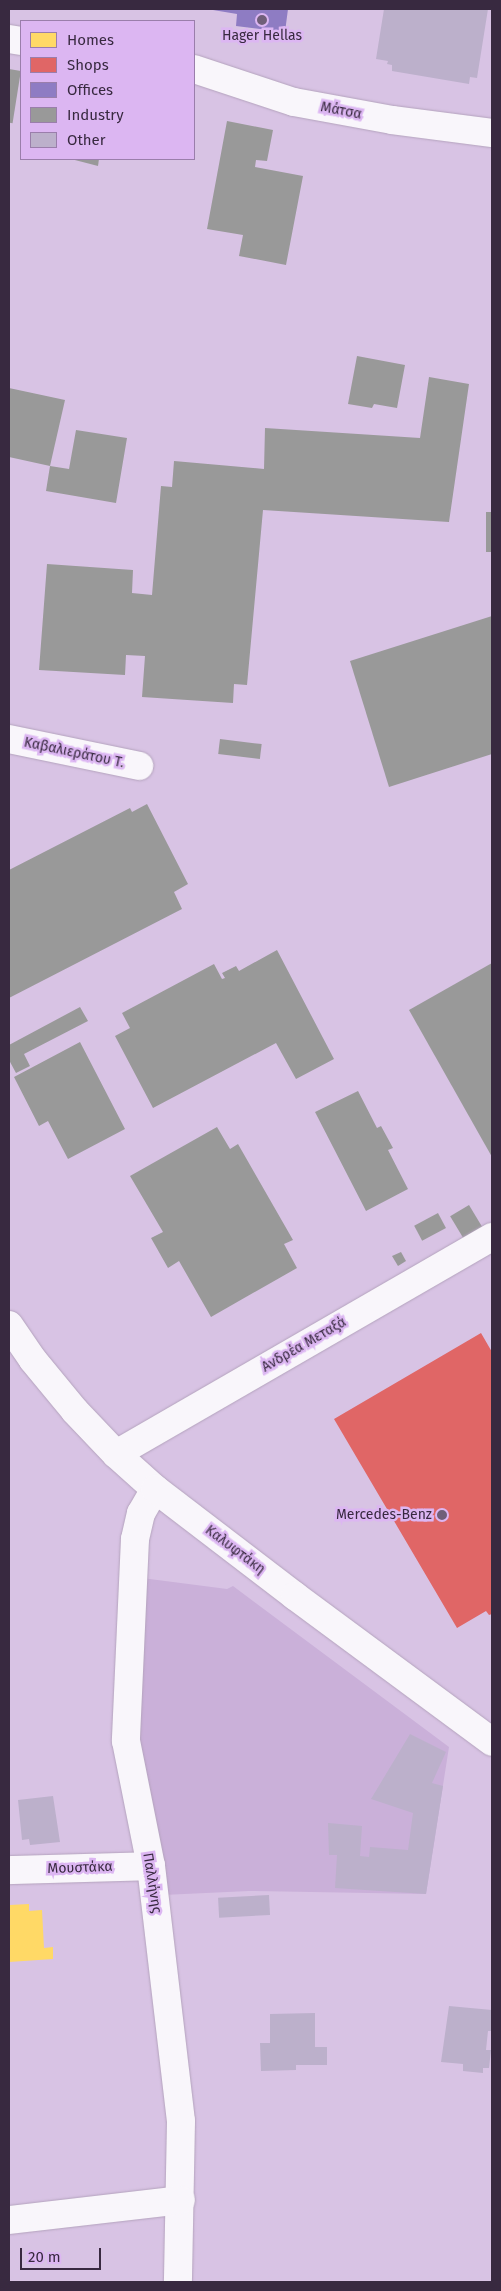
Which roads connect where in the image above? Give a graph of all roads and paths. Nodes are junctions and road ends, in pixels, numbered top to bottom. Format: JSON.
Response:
{"nodes":[{"id":1,"x":195,"y":69,"type":"edge"},
{"id":2,"x":492,"y":133,"type":"edge"},
{"id":3,"x":9,"y":739,"type":"edge"},
{"id":4,"x":139,"y":766,"type":"dead end"},
{"id":5,"x":492,"y":1237,"type":"edge"},
{"id":6,"x":9,"y":1325,"type":"edge"},
{"id":7,"x":116,"y":1454,"type":"junction"},
{"id":8,"x":155,"y":1489,"type":"junction"},
{"id":9,"x":492,"y":1742,"type":"edge"},
{"id":10,"x":151,"y":1866,"type":"junction"},
{"id":11,"x":9,"y":1870,"type":"edge"},
{"id":12,"x":181,"y":2200,"type":"junction"},
{"id":13,"x":9,"y":2220,"type":"edge"},
{"id":14,"x":178,"y":2282,"type":"edge"}],
"edges":[{"from":1,"to":2,"type":"street","name":"Μάτσα"},
{"from":3,"to":4,"type":"street","name":"Καβαλιεράτου Τ."},
{"from":5,"to":7,"type":"street","name":"Ανδρέα Μεταξά"},
{"from":6,"to":7,"type":"street","name":"Καλυφτάκη"},
{"from":7,"to":8,"type":"street","name":"Καλυφτάκη"},
{"from":8,"to":9,"type":"street","name":"Καλυφτάκη"},
{"from":8,"to":10,"type":"street","name":"Παλλήνης"},
{"from":10,"to":11,"type":"street","name":"Μουστάκα"},
{"from":10,"to":12,"type":"street","name":"Παλλήνης"},
{"from":12,"to":13,"type":"street"},
{"from":12,"to":14,"type":"street","name":"Παλλήνης"}]}
